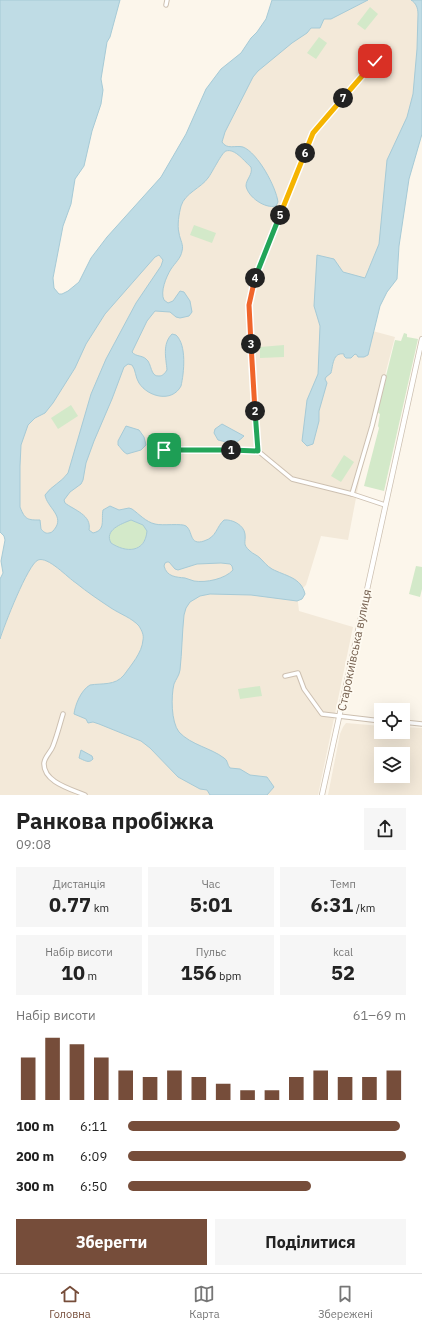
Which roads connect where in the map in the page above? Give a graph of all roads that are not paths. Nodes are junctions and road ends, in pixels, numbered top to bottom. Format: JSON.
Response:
{"nodes":[{"id":1,"x":167,"y":0,"type":"edge"},
{"id":2,"x":166,"y":5,"type":"dead end"},
{"id":3,"x":375,"y":61,"type":"dead end"},
{"id":4,"x":422,"y":339,"type":"edge"},
{"id":5,"x":384,"y":377,"type":"dead end"},
{"id":6,"x":164,"y":450,"type":"dead end"},
{"id":7,"x":258,"y":451,"type":"junction"},
{"id":8,"x":352,"y":494,"type":"junction"},
{"id":9,"x":385,"y":505,"type":"junction"},
{"id":10,"x":285,"y":676,"type":"dead end"},
{"id":11,"x":63,"y":714,"type":"dead end"},
{"id":12,"x":339,"y":717,"type":"junction"},
{"id":13,"x":374,"y":720,"type":"edge"},
{"id":14,"x":410,"y":723,"type":"edge"},
{"id":15,"x":422,"y":724,"type":"edge"},
{"id":16,"x":85,"y":795,"type":"edge"},
{"id":17,"x":322,"y":795,"type":"edge"}],
"edges":[{"from":1,"to":2,"type":"street"},
{"from":3,"to":7,"type":"street"},
{"from":4,"to":9,"type":"street","name":"Старокиївська вулиця"},
{"from":5,"to":8,"type":"street"},
{"from":6,"to":7,"type":"street"},
{"from":7,"to":8,"type":"street"},
{"from":8,"to":9,"type":"street"},
{"from":9,"to":12,"type":"street","name":"Старокиївська вулиця"},
{"from":10,"to":12,"type":"street"},
{"from":11,"to":16,"type":"street"},
{"from":12,"to":13,"type":"street"},
{"from":12,"to":17,"type":"street","name":"Старокиївська вулиця"},
{"from":14,"to":15,"type":"street"}]}
